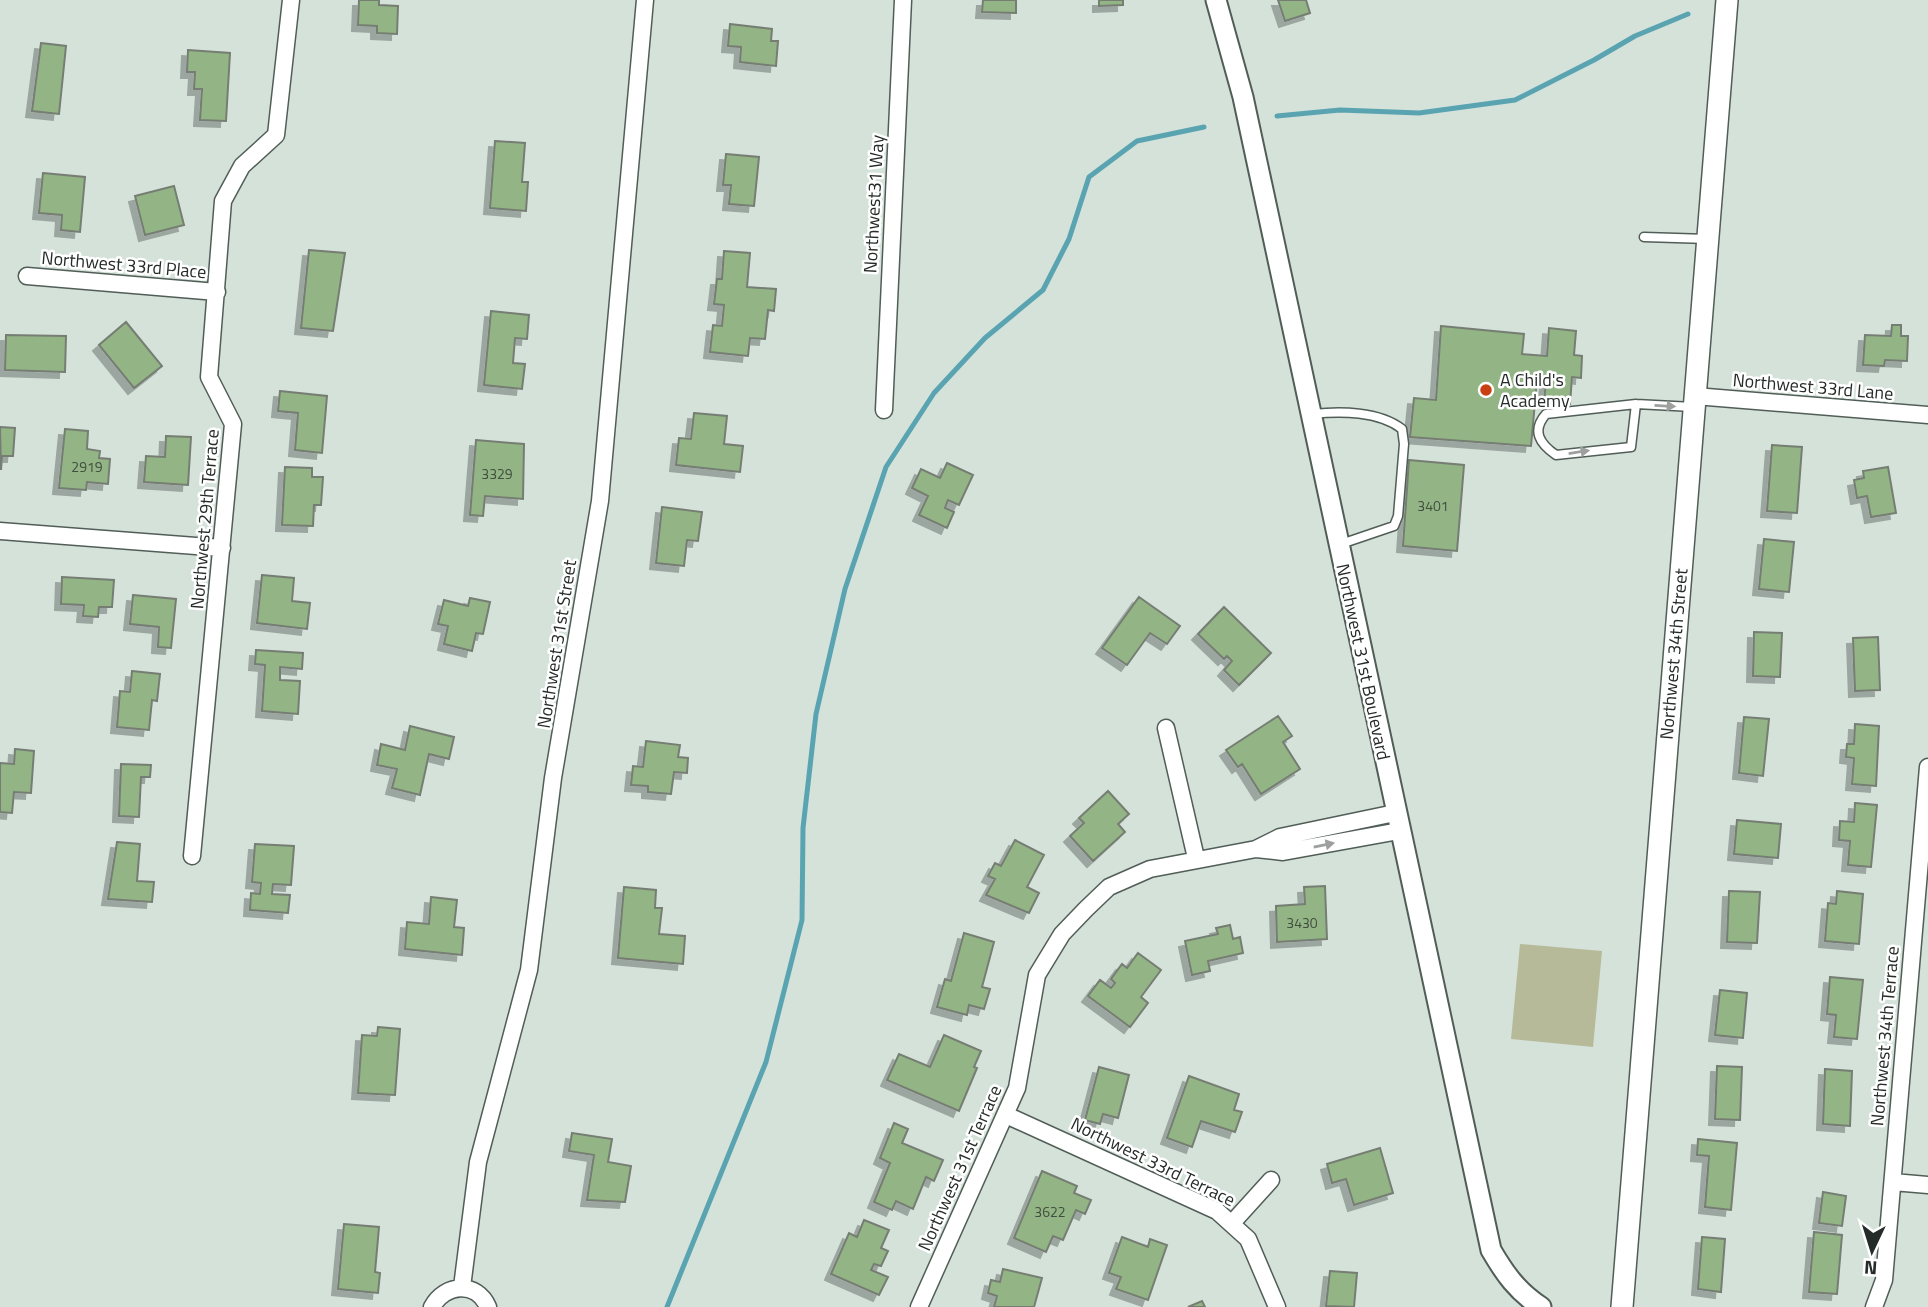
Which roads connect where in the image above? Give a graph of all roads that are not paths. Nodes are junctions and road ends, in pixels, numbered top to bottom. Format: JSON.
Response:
{"nodes":[{"id":1,"x":291,"y":0,"type":"edge"},
{"id":2,"x":645,"y":0,"type":"edge"},
{"id":3,"x":903,"y":0,"type":"edge"},
{"id":4,"x":1216,"y":0,"type":"edge"},
{"id":5,"x":1727,"y":0,"type":"edge"},
{"id":6,"x":1644,"y":237,"type":"dead end"},
{"id":7,"x":1708,"y":239,"type":"junction"},
{"id":8,"x":27,"y":276,"type":"dead end"},
{"id":9,"x":216,"y":292,"type":"junction"},
{"id":10,"x":1695,"y":402,"type":"junction"},
{"id":11,"x":1636,"y":404,"type":"junction"},
{"id":12,"x":884,"y":410,"type":"dead end"},
{"id":13,"x":1311,"y":414,"type":"junction"},
{"id":14,"x":1928,"y":415,"type":"edge"},
{"id":15,"x":0,"y":531,"type":"edge"},
{"id":16,"x":1338,"y":545,"type":"junction"},
{"id":17,"x":222,"y":548,"type":"junction"},
{"id":18,"x":1166,"y":728,"type":"dead end"},
{"id":19,"x":1928,"y":767,"type":"edge"},
{"id":20,"x":1397,"y":822,"type":"junction"},
{"id":21,"x":192,"y":856,"type":"dead end"},
{"id":22,"x":1196,"y":858,"type":"junction"},
{"id":23,"x":1921,"y":913,"type":"edge"},
{"id":24,"x":1006,"y":1115,"type":"junction"},
{"id":25,"x":1271,"y":1180,"type":"dead end"},
{"id":26,"x":1893,"y":1182,"type":"junction"},
{"id":27,"x":1928,"y":1185,"type":"edge"},
{"id":28,"x":1233,"y":1222,"type":"junction"},
{"id":29,"x":462,"y":1287,"type":"junction"},
{"id":30,"x":432,"y":1307,"type":"edge"},
{"id":31,"x":488,"y":1307,"type":"edge"},
{"id":32,"x":919,"y":1307,"type":"edge"},
{"id":33,"x":1277,"y":1307,"type":"edge"},
{"id":34,"x":1541,"y":1307,"type":"edge"},
{"id":35,"x":1622,"y":1307,"type":"edge"},
{"id":36,"x":1874,"y":1307,"type":"edge"}],
"edges":[{"from":1,"to":9,"type":"street","name":"Northwest 29th Terrace"},
{"from":2,"to":29,"type":"street","name":"Northwest 31st Street"},
{"from":3,"to":12,"type":"street","name":"Northwest31 Way"},
{"from":4,"to":13,"type":"street","name":"Northwest 31st Boulevard"},
{"from":5,"to":7,"type":"main road","name":"Northwest 34th Street"},
{"from":6,"to":7,"type":"lane"},
{"from":7,"to":10,"type":"main road","name":"Northwest 34th Street"},
{"from":8,"to":9,"type":"street","name":"Northwest 33rd Place"},
{"from":9,"to":17,"type":"street","name":"Northwest 29th Terrace"},
{"from":11,"to":10,"type":"lane","one_way":true},
{"from":10,"to":14,"type":"street","name":"Northwest 33rd Lane"},
{"from":10,"to":35,"type":"main road","name":"Northwest 34th Street"},
{"from":11,"to":11,"type":"lane","one_way":true},
{"from":13,"to":16,"type":"street","name":"Northwest 31st Boulevard"},
{"from":13,"to":16,"type":"lane"},
{"from":15,"to":17,"type":"street"},
{"from":16,"to":20,"type":"street","name":"Northwest 31st Boulevard"},
{"from":17,"to":21,"type":"street","name":"Northwest 29th Terrace"},
{"from":18,"to":22,"type":"street"},
{"from":19,"to":23,"type":"street","name":"Northwest 34th Terrace"},
{"from":20,"to":22,"type":"street","name":"Northwest 31st Terrace"},
{"from":20,"to":34,"type":"street","name":"Northwest 31st Boulevard"},
{"from":22,"to":24,"type":"street","name":"Northwest 31st Terrace"},
{"from":23,"to":26,"type":"street","name":"Northwest 34th Terrace"},
{"from":24,"to":28,"type":"street","name":"Northwest 33rd Terrace"},
{"from":24,"to":32,"type":"street","name":"Northwest 31st Terrace"},
{"from":25,"to":28,"type":"street"},
{"from":26,"to":27,"type":"street"},
{"from":26,"to":36,"type":"street","name":"Northwest 34th Terrace"},
{"from":28,"to":33,"type":"street","name":"Northwest 33rd Terrace"},
{"from":29,"to":30,"type":"street"},
{"from":29,"to":31,"type":"street"}]}
